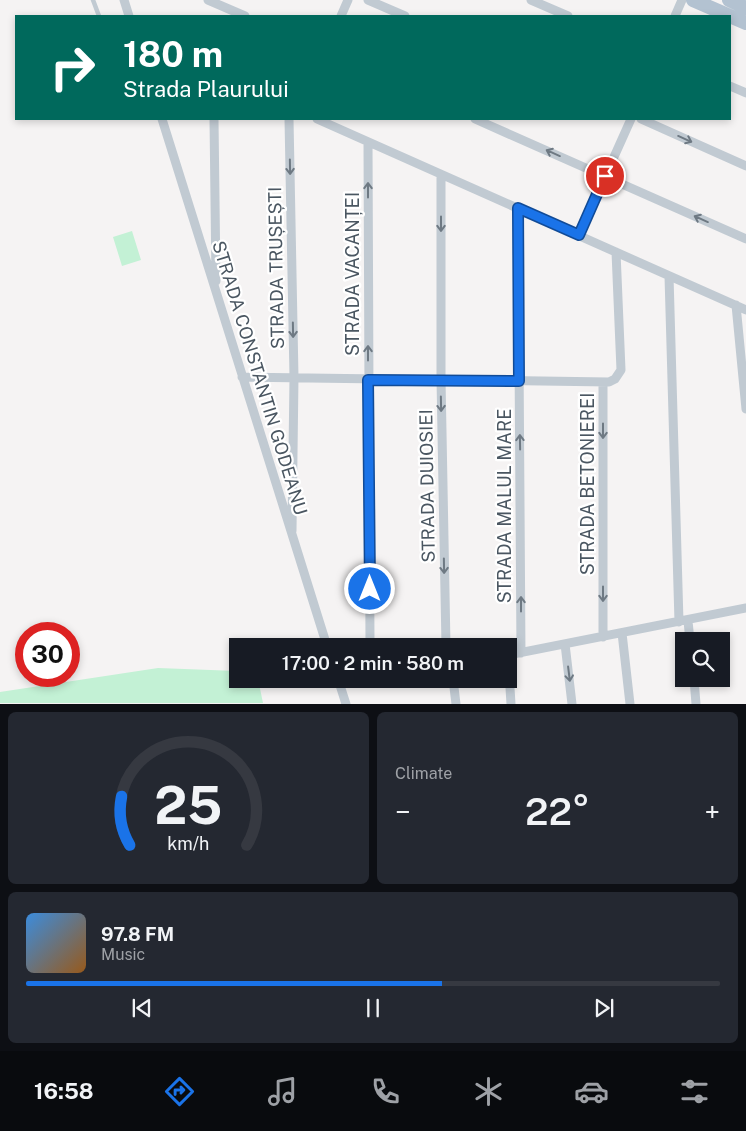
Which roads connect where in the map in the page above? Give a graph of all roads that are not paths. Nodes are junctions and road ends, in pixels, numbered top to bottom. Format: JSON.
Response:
{"nodes":[{"id":1,"x":94,"y":0,"type":"edge"},
{"id":2,"x":124,"y":0,"type":"edge"},
{"id":3,"x":208,"y":0,"type":"edge"},
{"id":4,"x":348,"y":0,"type":"edge"},
{"id":5,"x":368,"y":0,"type":"edge"},
{"id":6,"x":530,"y":0,"type":"edge"},
{"id":7,"x":682,"y":0,"type":"edge"},
{"id":8,"x":693,"y":0,"type":"edge"},
{"id":9,"x":729,"y":0,"type":"edge"},
{"id":10,"x":746,"y":8,"type":"edge"},
{"id":11,"x":99,"y":15,"type":"edge"},
{"id":12,"x":129,"y":15,"type":"edge"},
{"id":13,"x":243,"y":15,"type":"edge"},
{"id":14,"x":341,"y":15,"type":"edge"},
{"id":15,"x":403,"y":15,"type":"edge"},
{"id":16,"x":566,"y":15,"type":"edge"},
{"id":17,"x":675,"y":15,"type":"edge"},
{"id":18,"x":728,"y":15,"type":"edge"},
{"id":19,"x":731,"y":16,"type":"edge"},
{"id":20,"x":746,"y":23,"type":"edge"},
{"id":21,"x":731,"y":86,"type":"edge"},
{"id":22,"x":746,"y":93,"type":"edge"},
{"id":23,"x":162,"y":120,"type":"edge"},
{"id":24,"x":214,"y":120,"type":"edge"},
{"id":25,"x":289,"y":120,"type":"edge"},
{"id":26,"x":319,"y":120,"type":"edge"},
{"id":27,"x":477,"y":120,"type":"edge"},
{"id":28,"x":630,"y":120,"type":"edge"},
{"id":29,"x":642,"y":120,"type":"edge"},
{"id":30,"x":368,"y":142,"type":"junction"},
{"id":31,"x":746,"y":166,"type":"edge"},
{"id":32,"x":441,"y":175,"type":"junction"},
{"id":33,"x":605,"y":176,"type":"junction"},
{"id":34,"x":518,"y":208,"type":"junction"},
{"id":35,"x":579,"y":235,"type":"junction"},
{"id":36,"x":746,"y":239,"type":"edge"},
{"id":37,"x":616,"y":252,"type":"junction"},
{"id":38,"x":669,"y":276,"type":"junction"},
{"id":39,"x":217,"y":292,"type":"junction"},
{"id":40,"x":736,"y":306,"type":"junction"},
{"id":41,"x":746,"y":310,"type":"edge"},
{"id":42,"x":242,"y":377,"type":"junction"},
{"id":43,"x":294,"y":377,"type":"junction"},
{"id":44,"x":441,"y":379,"type":"junction"},
{"id":45,"x":368,"y":380,"type":"junction"},
{"id":46,"x":519,"y":381,"type":"junction"},
{"id":47,"x":603,"y":383,"type":"junction"},
{"id":48,"x":746,"y":409,"type":"edge"},
{"id":49,"x":292,"y":537,"type":"junction"},
{"id":50,"x":746,"y":608,"type":"edge"},
{"id":51,"x":683,"y":622,"type":"junction"},
{"id":52,"x":687,"y":632,"type":"edge"},
{"id":53,"x":622,"y":633,"type":"junction"},
{"id":54,"x":603,"y":637,"type":"junction"},
{"id":55,"x":324,"y":638,"type":"edge"},
{"id":56,"x":370,"y":638,"type":"edge"},
{"id":57,"x":446,"y":638,"type":"edge"},
{"id":58,"x":565,"y":644,"type":"junction"},
{"id":59,"x":521,"y":653,"type":"junction"},
{"id":60,"x":517,"y":654,"type":"edge"},
{"id":61,"x":695,"y":687,"type":"edge"},
{"id":62,"x":341,"y":688,"type":"edge"},
{"id":63,"x":454,"y":688,"type":"edge"},
{"id":64,"x":510,"y":688,"type":"edge"},
{"id":65,"x":346,"y":704,"type":"edge"},
{"id":66,"x":456,"y":704,"type":"edge"},
{"id":67,"x":511,"y":704,"type":"edge"},
{"id":68,"x":572,"y":704,"type":"edge"},
{"id":69,"x":630,"y":704,"type":"edge"},
{"id":70,"x":696,"y":704,"type":"edge"}],
"edges":[{"from":1,"to":11,"type":"lane"},
{"from":2,"to":12,"type":"street"},
{"from":3,"to":13,"type":"street"},
{"from":4,"to":14,"type":"street"},
{"from":5,"to":15,"type":"street"},
{"from":6,"to":16,"type":"street"},
{"from":7,"to":17,"type":"street"},
{"from":8,"to":18,"type":"main road"},
{"from":9,"to":10,"type":"main road"},
{"from":19,"to":20,"type":"main road"},
{"from":21,"to":22,"type":"street"},
{"from":23,"to":39,"type":"street","name":"STRADA CONSTANTIN GODEANU"},
{"from":24,"to":39,"type":"street"},
{"from":25,"to":43,"type":"street","name":"STRADA TRUȘEȘTI","one_way":true},
{"from":26,"to":30,"type":"street"},
{"from":33,"to":27,"type":"street","one_way":true},
{"from":28,"to":33,"type":"street"},
{"from":29,"to":31,"type":"street","one_way":true},
{"from":30,"to":32,"type":"street"},
{"from":45,"to":30,"type":"street","name":"STRADA VACANȚEI","one_way":true},
{"from":32,"to":34,"type":"street"},
{"from":32,"to":44,"type":"street","name":"STRADA DUIOSIEI","one_way":true},
{"from":33,"to":35,"type":"street"},
{"from":36,"to":33,"type":"street","one_way":true},
{"from":34,"to":35,"type":"street"},
{"from":34,"to":46,"type":"street","name":"STRADA MALUL MARE"},
{"from":35,"to":37,"type":"street"},
{"from":37,"to":38,"type":"street"},
{"from":37,"to":47,"type":"street","name":"STRADA BETONIEREI"},
{"from":38,"to":40,"type":"street"},
{"from":38,"to":51,"type":"street"},
{"from":39,"to":42,"type":"street","name":"STRADA CONSTANTIN GODEANU"},
{"from":40,"to":41,"type":"street"},
{"from":40,"to":48,"type":"street"},
{"from":42,"to":43,"type":"street"},
{"from":42,"to":49,"type":"street","name":"STRADA CONSTANTIN GODEANU"},
{"from":43,"to":45,"type":"street"},
{"from":43,"to":49,"type":"street","name":"STRADA TRUȘEȘTI"},
{"from":44,"to":45,"type":"street"},
{"from":44,"to":46,"type":"street"},
{"from":44,"to":57,"type":"street","name":"STRADA DUIOSIEI","one_way":true},
{"from":45,"to":56,"type":"street","name":"STRADA VACANȚEI"},
{"from":46,"to":47,"type":"street"},
{"from":59,"to":46,"type":"street","name":"STRADA MALUL MARE","one_way":true},
{"from":47,"to":54,"type":"street","name":"STRADA BETONIEREI","one_way":true},
{"from":49,"to":55,"type":"street","name":"STRADA CONSTANTIN GODEANU"},
{"from":50,"to":51,"type":"street"},
{"from":51,"to":52,"type":"street"},
{"from":51,"to":53,"type":"street"},
{"from":53,"to":54,"type":"street"},
{"from":53,"to":69,"type":"street"},
{"from":54,"to":58,"type":"street"},
{"from":58,"to":59,"type":"street"},
{"from":58,"to":68,"type":"street","one_way":true},
{"from":59,"to":60,"type":"street"},
{"from":61,"to":70,"type":"street"},
{"from":62,"to":65,"type":"street"},
{"from":63,"to":66,"type":"street"},
{"from":64,"to":67,"type":"street"}]}
